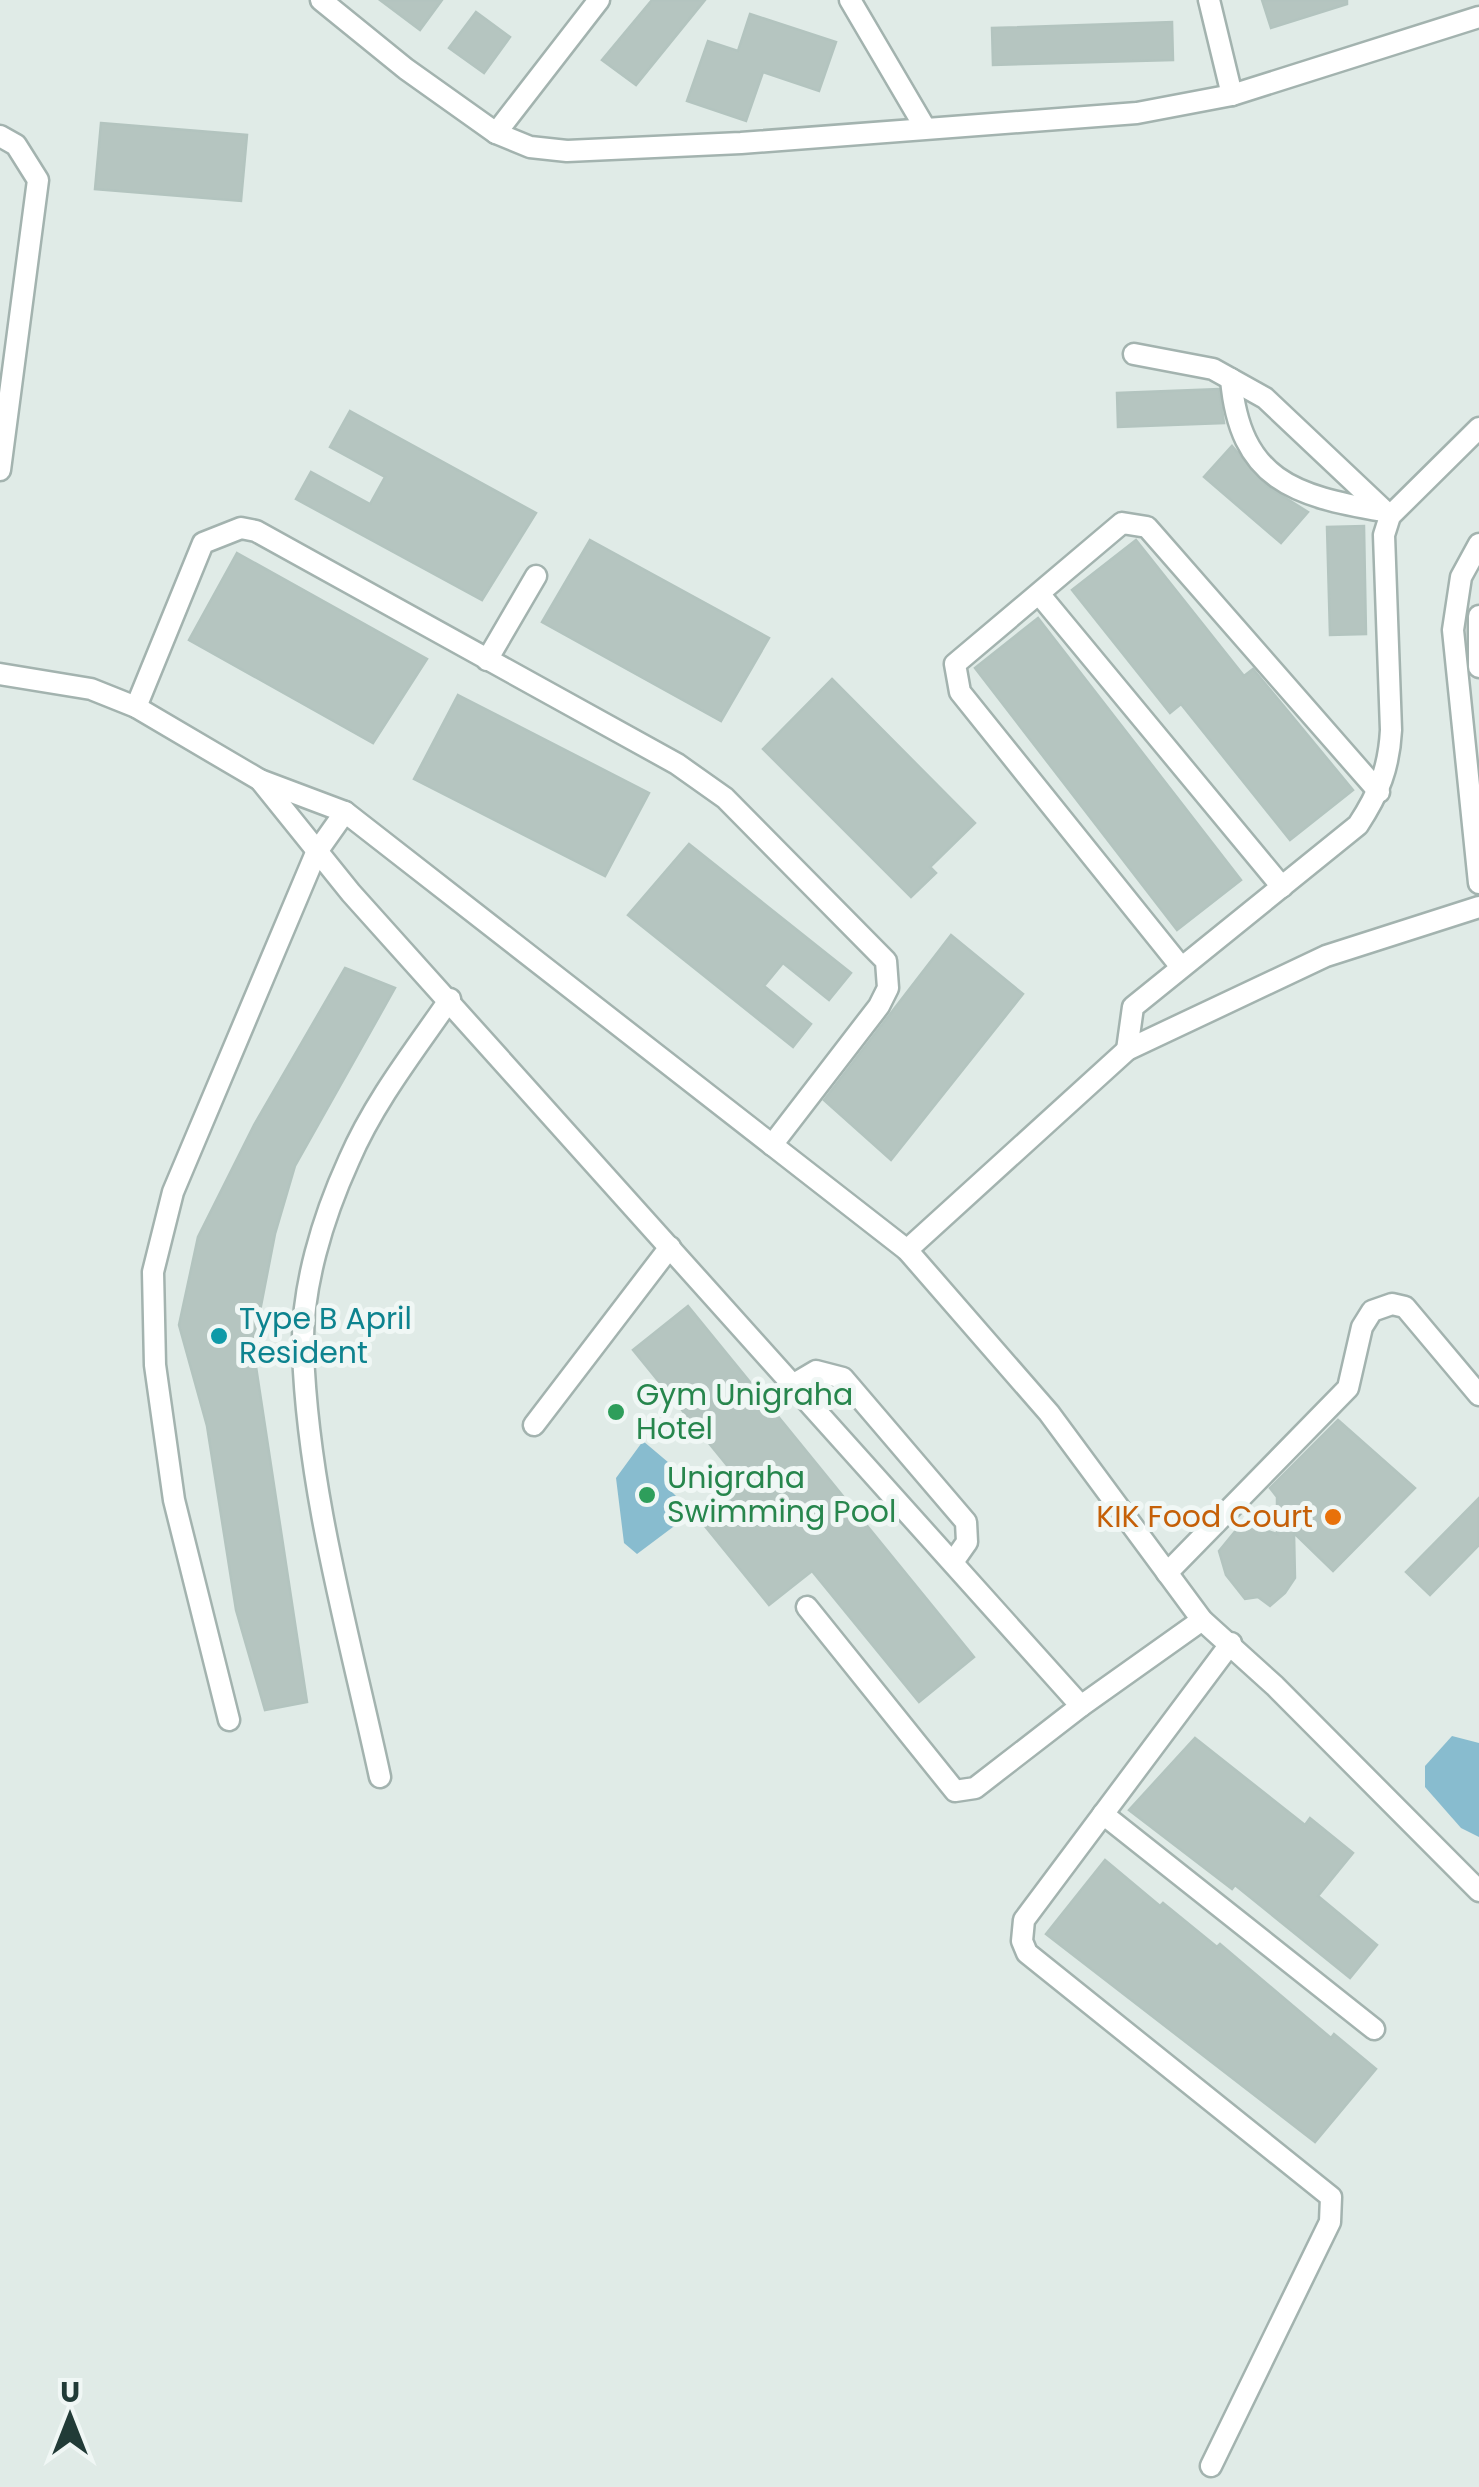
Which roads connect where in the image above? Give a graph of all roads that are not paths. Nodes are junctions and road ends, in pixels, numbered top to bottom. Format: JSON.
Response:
{"nodes":[{"id":1,"x":599,"y":0,"type":"edge"},
{"id":2,"x":850,"y":0,"type":"edge"},
{"id":3,"x":1209,"y":0,"type":"edge"},
{"id":4,"x":328,"y":2,"type":"edge"},
{"id":5,"x":1479,"y":17,"type":"edge"},
{"id":6,"x":1232,"y":95,"type":"junction"},
{"id":7,"x":924,"y":126,"type":"junction"},
{"id":8,"x":496,"y":134,"type":"junction"},
{"id":9,"x":0,"y":136,"type":"edge"},
{"id":10,"x":1134,"y":354,"type":"dead end"},
{"id":11,"x":1231,"y":379,"type":"junction"},
{"id":12,"x":1479,"y":428,"type":"edge"},
{"id":13,"x":0,"y":470,"type":"edge"},
{"id":14,"x":1387,"y":514,"type":"junction"},
{"id":15,"x":1479,"y":544,"type":"edge"},
{"id":16,"x":536,"y":576,"type":"dead end"},
{"id":17,"x":1040,"y":595,"type":"junction"},
{"id":18,"x":1479,"y":616,"type":"edge"},
{"id":19,"x":488,"y":660,"type":"junction"},
{"id":20,"x":1479,"y":668,"type":"edge"},
{"id":21,"x":0,"y":674,"type":"edge"},
{"id":22,"x":136,"y":707,"type":"junction"},
{"id":23,"x":260,"y":780,"type":"junction"},
{"id":24,"x":1380,"y":792,"type":"junction"},
{"id":25,"x":346,"y":812,"type":"junction"},
{"id":26,"x":316,"y":853,"type":"junction"},
{"id":27,"x":1479,"y":883,"type":"edge"},
{"id":28,"x":1282,"y":886,"type":"junction"},
{"id":29,"x":1479,"y":906,"type":"edge"},
{"id":30,"x":1181,"y":967,"type":"junction"},
{"id":31,"x":450,"y":999,"type":"junction"},
{"id":32,"x":1127,"y":1050,"type":"junction"},
{"id":33,"x":772,"y":1144,"type":"junction"},
{"id":34,"x":670,"y":1247,"type":"junction"},
{"id":35,"x":907,"y":1250,"type":"junction"},
{"id":36,"x":794,"y":1384,"type":"junction"},
{"id":37,"x":1479,"y":1395,"type":"edge"},
{"id":38,"x":534,"y":1425,"type":"dead end"},
{"id":39,"x":954,"y":1562,"type":"junction"},
{"id":40,"x":1167,"y":1572,"type":"junction"},
{"id":41,"x":807,"y":1607,"type":"dead end"},
{"id":42,"x":1202,"y":1620,"type":"junction"},
{"id":43,"x":1230,"y":1643,"type":"junction"},
{"id":44,"x":1081,"y":1706,"type":"junction"},
{"id":45,"x":229,"y":1720,"type":"dead end"},
{"id":46,"x":380,"y":1777,"type":"dead end"},
{"id":47,"x":1103,"y":1814,"type":"junction"},
{"id":48,"x":1479,"y":1891,"type":"edge"},
{"id":49,"x":1374,"y":2029,"type":"dead end"},
{"id":50,"x":1211,"y":2466,"type":"dead end"}],
"edges":[{"from":1,"to":8,"type":"street"},
{"from":2,"to":7,"type":"street"},
{"from":3,"to":6,"type":"street"},
{"from":4,"to":8,"type":"street"},
{"from":5,"to":6,"type":"street"},
{"from":6,"to":7,"type":"street"},
{"from":7,"to":8,"type":"street"},
{"from":9,"to":13,"type":"street"},
{"from":10,"to":11,"type":"street"},
{"from":11,"to":14,"type":"street"},
{"from":11,"to":14,"type":"street"},
{"from":12,"to":14,"type":"street"},
{"from":14,"to":24,"type":"street"},
{"from":15,"to":27,"type":"street"},
{"from":16,"to":19,"type":"street"},
{"from":17,"to":24,"type":"street"},
{"from":17,"to":28,"type":"street"},
{"from":17,"to":30,"type":"street"},
{"from":18,"to":20,"type":"street"},
{"from":19,"to":22,"type":"street"},
{"from":19,"to":33,"type":"street"},
{"from":21,"to":22,"type":"street"},
{"from":22,"to":23,"type":"street"},
{"from":23,"to":25,"type":"street"},
{"from":23,"to":26,"type":"street"},
{"from":24,"to":28,"type":"street"},
{"from":25,"to":26,"type":"street"},
{"from":25,"to":33,"type":"street"},
{"from":26,"to":31,"type":"street"},
{"from":26,"to":45,"type":"street"},
{"from":28,"to":30,"type":"street"},
{"from":29,"to":32,"type":"street"},
{"from":30,"to":32,"type":"street"},
{"from":31,"to":34,"type":"street"},
{"from":31,"to":46,"type":"street"},
{"from":32,"to":35,"type":"street"},
{"from":33,"to":35,"type":"street"},
{"from":34,"to":36,"type":"street"},
{"from":34,"to":38,"type":"street"},
{"from":35,"to":40,"type":"street"},
{"from":36,"to":39,"type":"street"},
{"from":36,"to":39,"type":"street"},
{"from":37,"to":40,"type":"street"},
{"from":39,"to":44,"type":"street"},
{"from":40,"to":42,"type":"street"},
{"from":41,"to":44,"type":"street"},
{"from":42,"to":43,"type":"street"},
{"from":42,"to":44,"type":"street"},
{"from":43,"to":47,"type":"street"},
{"from":43,"to":48,"type":"street"},
{"from":47,"to":49,"type":"street"},
{"from":47,"to":50,"type":"street"}]}
